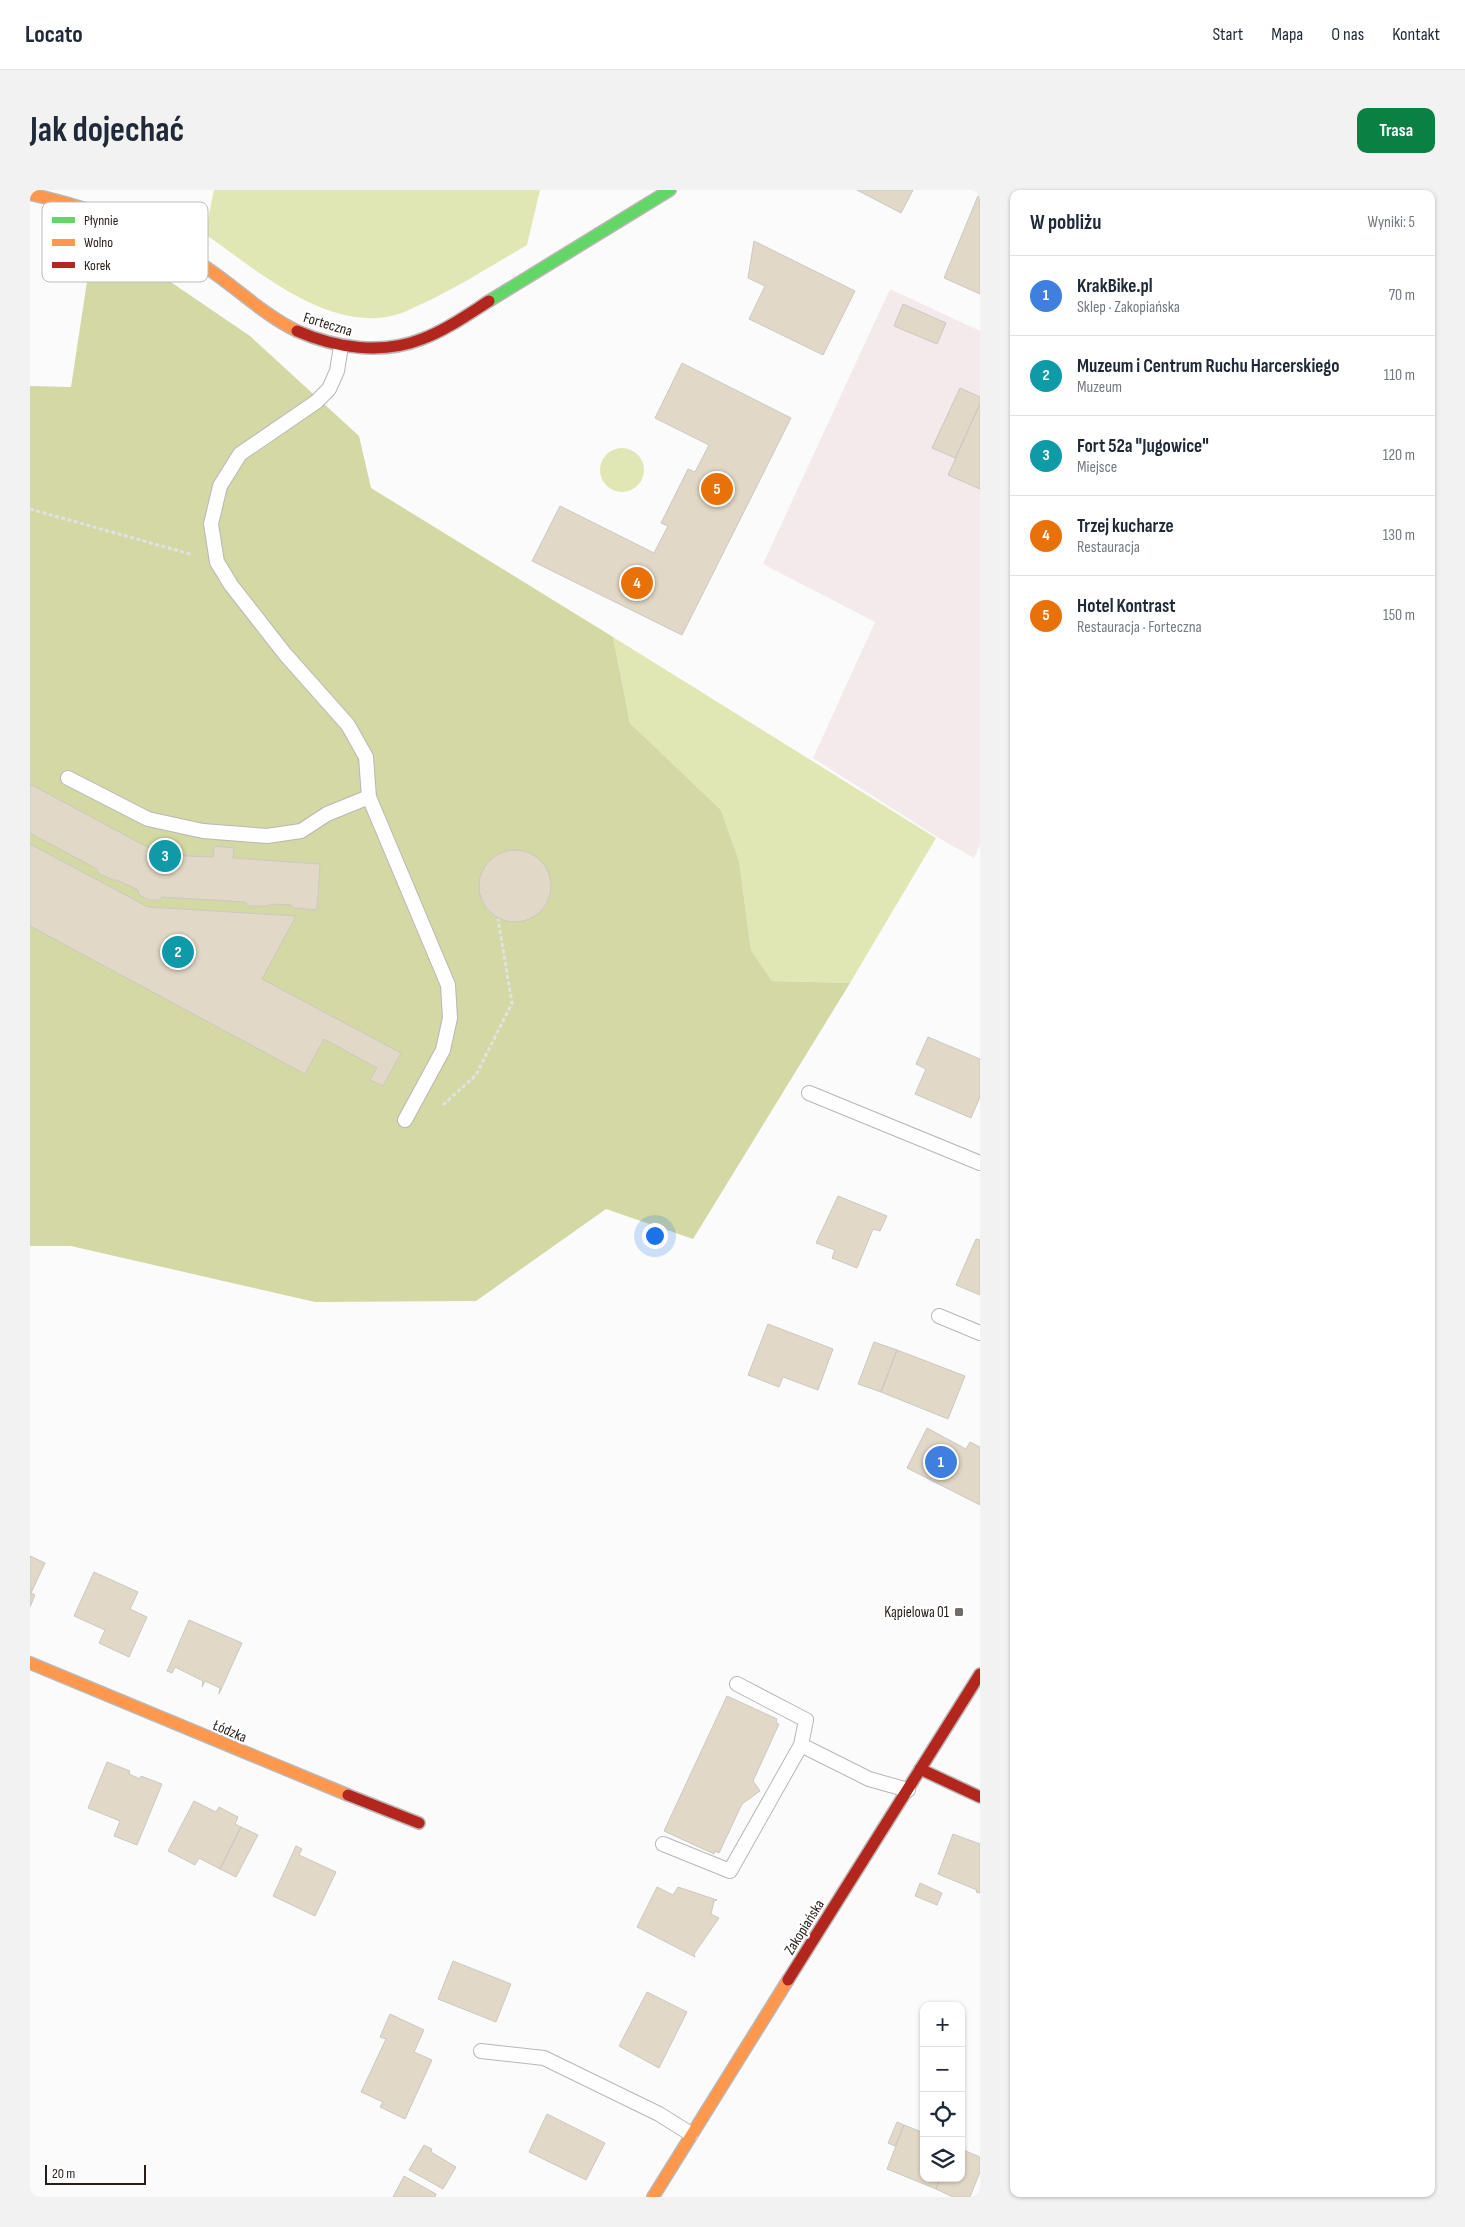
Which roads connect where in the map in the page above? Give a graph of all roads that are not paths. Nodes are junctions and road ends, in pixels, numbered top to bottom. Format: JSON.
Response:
{"nodes":[{"id":1,"x":670,"y":190,"type":"edge"},
{"id":2,"x":30,"y":194,"type":"edge"},
{"id":3,"x":67,"y":202,"type":"edge"},
{"id":4,"x":208,"y":270,"type":"edge"},
{"id":5,"x":341,"y":346,"type":"junction"},
{"id":6,"x":68,"y":778,"type":"dead end"},
{"id":7,"x":369,"y":797,"type":"junction"},
{"id":8,"x":809,"y":1093,"type":"dead end"},
{"id":9,"x":405,"y":1120,"type":"dead end"},
{"id":10,"x":980,"y":1163,"type":"edge"},
{"id":11,"x":939,"y":1316,"type":"dead end"},
{"id":12,"x":980,"y":1333,"type":"edge"},
{"id":13,"x":30,"y":1663,"type":"edge"},
{"id":14,"x":980,"y":1674,"type":"edge"},
{"id":15,"x":737,"y":1684,"type":"dead end"},
{"id":16,"x":800,"y":1745,"type":"junction"},
{"id":17,"x":920,"y":1769,"type":"junction"},
{"id":18,"x":908,"y":1790,"type":"junction"},
{"id":19,"x":980,"y":1797,"type":"edge"},
{"id":20,"x":419,"y":1824,"type":"dead end"},
{"id":21,"x":663,"y":1844,"type":"dead end"},
{"id":22,"x":481,"y":2051,"type":"dead end"},
{"id":23,"x":691,"y":2134,"type":"junction"},
{"id":24,"x":653,"y":2197,"type":"edge"}],
"edges":[{"from":1,"to":5,"type":"street","name":"Forteczna"},
{"from":2,"to":3,"type":"street","name":"Forteczna"},
{"from":4,"to":5,"type":"street","name":"Forteczna"},
{"from":5,"to":7,"type":"lane"},
{"from":6,"to":7,"type":"lane"},
{"from":7,"to":9,"type":"lane"},
{"from":8,"to":10,"type":"lane"},
{"from":11,"to":12,"type":"lane"},
{"from":13,"to":20,"type":"street","name":"Łódzka"},
{"from":14,"to":17,"type":"street","name":"Zakopiańska"},
{"from":15,"to":16,"type":"lane"},
{"from":16,"to":18,"type":"lane"},
{"from":16,"to":21,"type":"lane"},
{"from":17,"to":18,"type":"street","name":"Zakopiańska"},
{"from":17,"to":19,"type":"street"},
{"from":18,"to":23,"type":"street","name":"Zakopiańska"},
{"from":22,"to":23,"type":"lane"},
{"from":23,"to":24,"type":"street","name":"Zakopiańska"}]}
